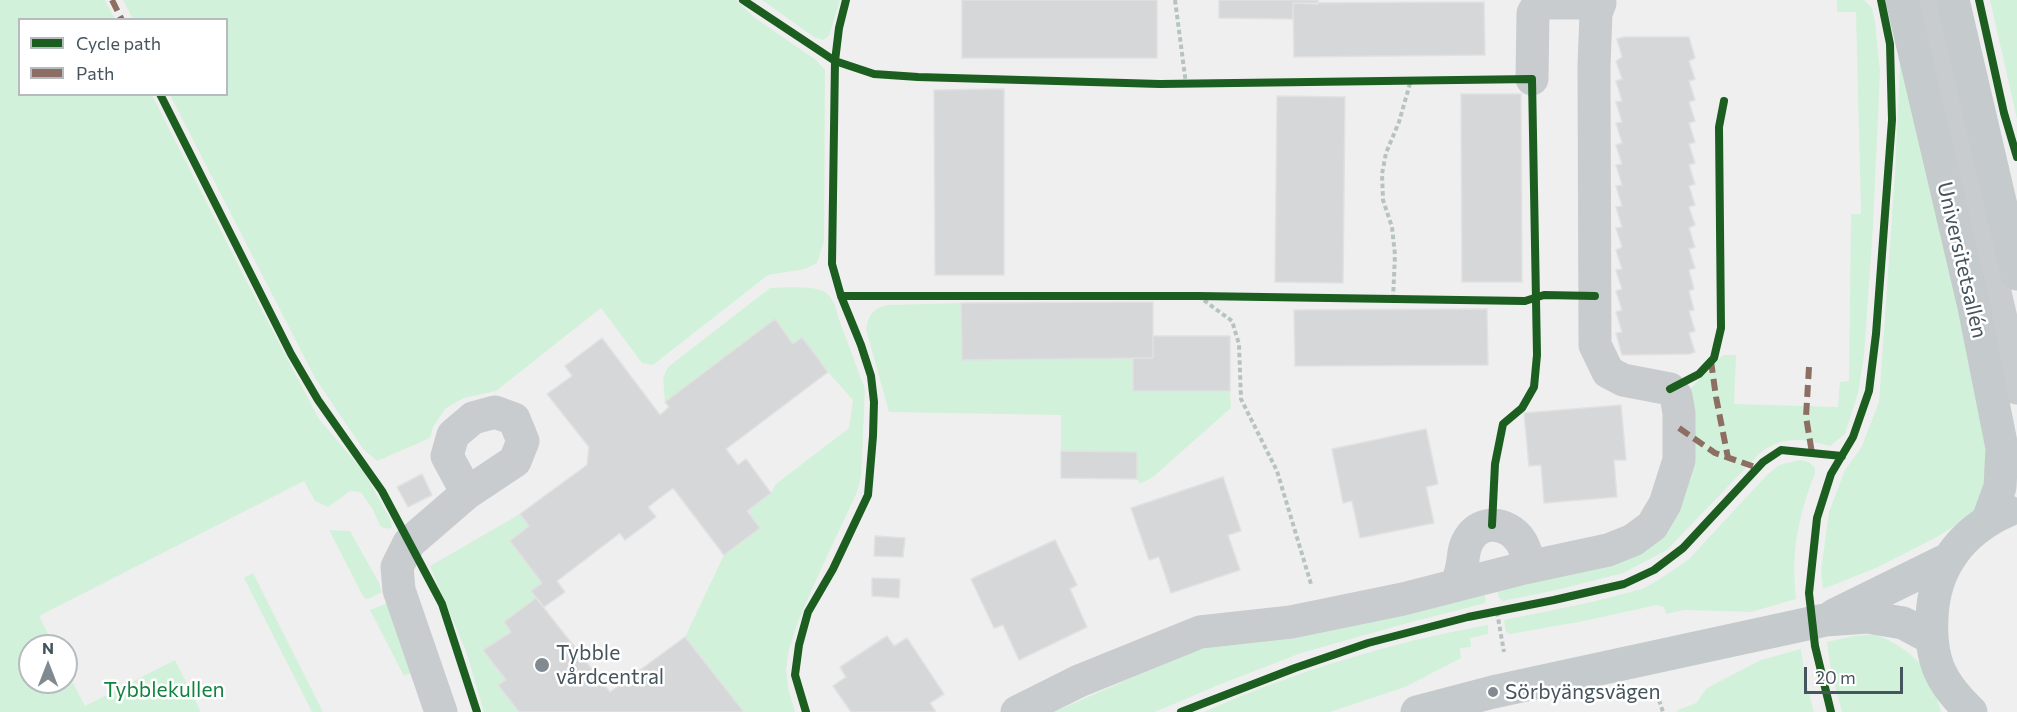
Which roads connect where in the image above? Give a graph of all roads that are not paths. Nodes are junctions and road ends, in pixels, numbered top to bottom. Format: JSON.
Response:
{"nodes":[{"id":1,"x":1902,"y":0,"type":"edge"},
{"id":2,"x":1928,"y":0,"type":"edge"},
{"id":3,"x":1953,"y":0,"type":"edge"},
{"id":4,"x":1602,"y":2,"type":"edge"},
{"id":5,"x":1532,"y":79,"type":"dead end"},
{"id":6,"x":2017,"y":274,"type":"edge"},
{"id":7,"x":2017,"y":388,"type":"edge"},
{"id":8,"x":467,"y":493,"type":"dead end"},
{"id":9,"x":2002,"y":513,"type":"edge"},
{"id":10,"x":1948,"y":559,"type":"junction"},
{"id":11,"x":1524,"y":568,"type":"junction"},
{"id":12,"x":1457,"y":584,"type":"junction"},
{"id":13,"x":1825,"y":620,"type":"junction"},
{"id":14,"x":1931,"y":638,"type":"junction"},
{"id":15,"x":1960,"y":706,"type":"edge"},
{"id":16,"x":441,"y":712,"type":"edge"},
{"id":17,"x":1017,"y":712,"type":"edge"},
{"id":18,"x":1416,"y":712,"type":"edge"}],
"edges":[{"from":1,"to":9,"type":"main road","name":"Universitetsallén"},
{"from":2,"to":7,"type":"street"},
{"from":3,"to":6,"type":"main road"},
{"from":4,"to":5,"type":"street"},
{"from":4,"to":11,"type":"street"},
{"from":8,"to":16,"type":"street"},
{"from":9,"to":10,"type":"main road"},
{"from":10,"to":13,"type":"main road"},
{"from":10,"to":14,"type":"main road"},
{"from":11,"to":12,"type":"street"},
{"from":11,"to":12,"type":"street"},
{"from":12,"to":17,"type":"street"},
{"from":13,"to":14,"type":"main road"},
{"from":13,"to":18,"type":"main road"},
{"from":14,"to":15,"type":"main road"}]}
